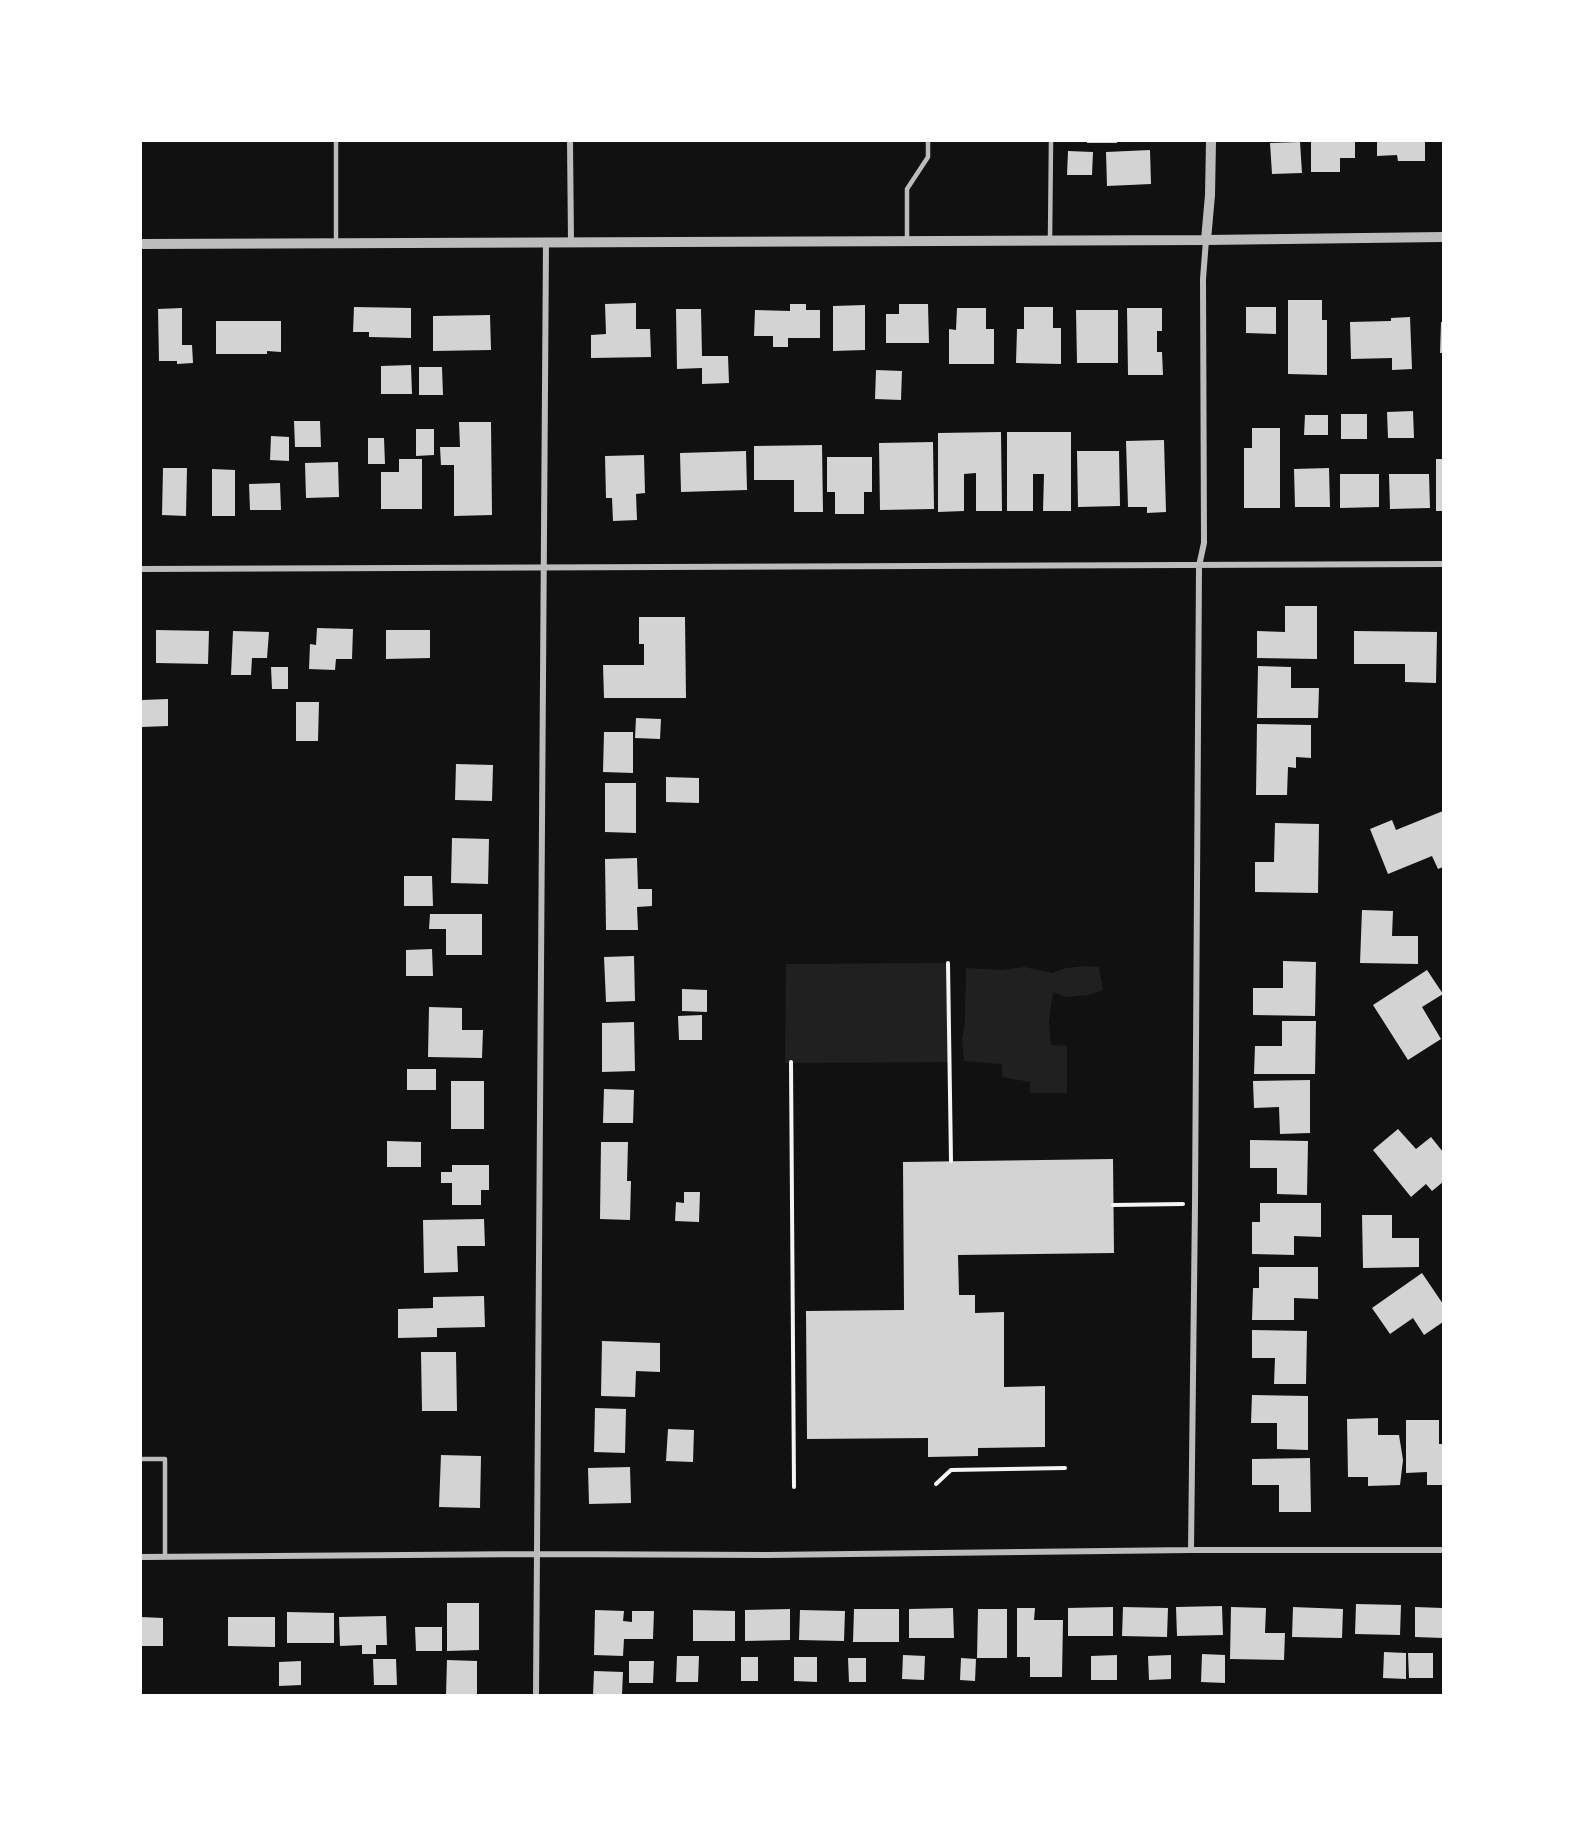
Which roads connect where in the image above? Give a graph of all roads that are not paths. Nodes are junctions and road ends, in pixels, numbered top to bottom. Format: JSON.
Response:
{"nodes":[{"id":1,"x":336,"y":141,"type":"edge"},
{"id":2,"x":570,"y":141,"type":"edge"},
{"id":3,"x":928,"y":141,"type":"edge"},
{"id":4,"x":1051,"y":141,"type":"edge"},
{"id":5,"x":1211,"y":141,"type":"edge"},
{"id":6,"x":1443,"y":237,"type":"edge"},
{"id":7,"x":1050,"y":240,"type":"junction"},
{"id":8,"x":1206,"y":240,"type":"junction"},
{"id":9,"x":907,"y":241,"type":"junction"},
{"id":10,"x":546,"y":242,"type":"junction"},
{"id":11,"x":571,"y":242,"type":"junction"},
{"id":12,"x":336,"y":243,"type":"junction"},
{"id":13,"x":141,"y":244,"type":"edge"},
{"id":14,"x":1443,"y":564,"type":"edge"},
{"id":15,"x":1199,"y":566,"type":"junction"},
{"id":16,"x":544,"y":567,"type":"junction"},
{"id":17,"x":141,"y":569,"type":"edge"},
{"id":18,"x":141,"y":1459,"type":"edge"},
{"id":19,"x":1191,"y":1550,"type":"junction"},
{"id":20,"x":1443,"y":1550,"type":"edge"},
{"id":21,"x":537,"y":1554,"type":"junction"},
{"id":22,"x":141,"y":1557,"type":"edge"},
{"id":23,"x":165,"y":1557,"type":"junction"},
{"id":24,"x":536,"y":1695,"type":"edge"}],
"edges":[{"from":1,"to":12,"type":"lane"},
{"from":2,"to":11,"type":"street"},
{"from":3,"to":9,"type":"lane"},
{"from":4,"to":7,"type":"lane"},
{"from":5,"to":8,"type":"street"},
{"from":6,"to":8,"type":"street"},
{"from":7,"to":8,"type":"street"},
{"from":7,"to":9,"type":"street"},
{"from":8,"to":15,"type":"street"},
{"from":9,"to":11,"type":"street"},
{"from":10,"to":11,"type":"street"},
{"from":10,"to":12,"type":"street"},
{"from":10,"to":16,"type":"street"},
{"from":12,"to":13,"type":"street"},
{"from":14,"to":15,"type":"street"},
{"from":15,"to":16,"type":"street"},
{"from":15,"to":19,"type":"street"},
{"from":16,"to":17,"type":"street"},
{"from":16,"to":21,"type":"street"},
{"from":18,"to":23,"type":"lane"},
{"from":19,"to":20,"type":"street"},
{"from":19,"to":21,"type":"street"},
{"from":21,"to":23,"type":"street"},
{"from":21,"to":24,"type":"street"},
{"from":22,"to":23,"type":"street"}]}
